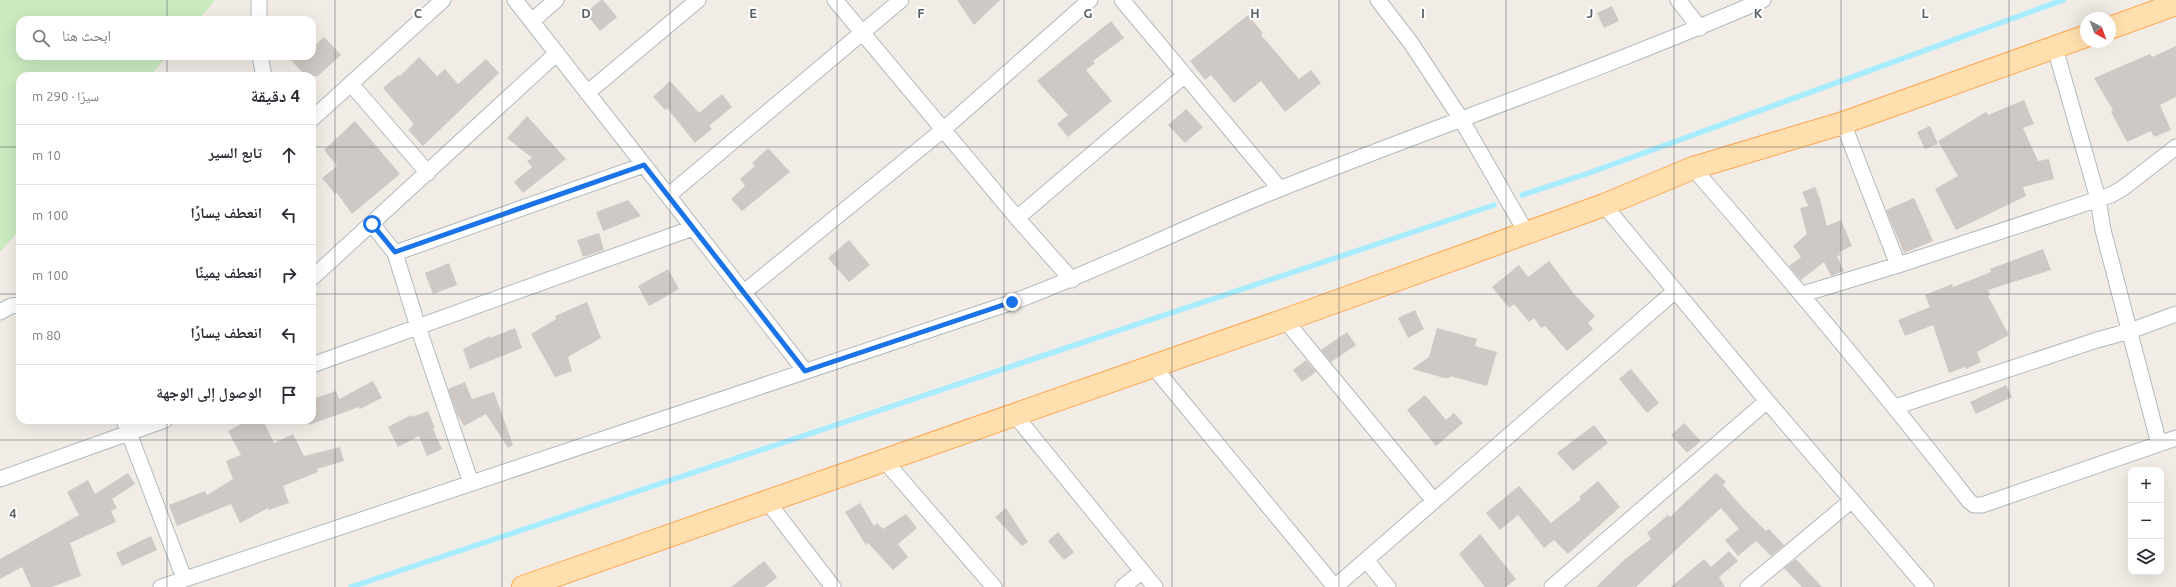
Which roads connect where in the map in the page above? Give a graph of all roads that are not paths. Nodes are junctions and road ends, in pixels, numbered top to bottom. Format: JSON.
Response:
{"nodes":[{"id":1,"x":259,"y":0,"type":"edge"},
{"id":2,"x":442,"y":0,"type":"edge"},
{"id":3,"x":515,"y":0,"type":"edge"},
{"id":4,"x":556,"y":0,"type":"edge"},
{"id":5,"x":698,"y":0,"type":"edge"},
{"id":6,"x":835,"y":0,"type":"edge"},
{"id":7,"x":901,"y":0,"type":"edge"},
{"id":8,"x":1090,"y":0,"type":"edge"},
{"id":9,"x":1122,"y":0,"type":"edge"},
{"id":10,"x":1378,"y":0,"type":"edge"},
{"id":11,"x":1678,"y":0,"type":"edge"},
{"id":12,"x":1763,"y":0,"type":"edge"},
{"id":13,"x":2176,"y":4,"type":"edge"},
{"id":14,"x":259,"y":16,"type":"edge"},
{"id":15,"x":532,"y":21,"type":"junction"},
{"id":16,"x":2116,"y":26,"type":"edge"},
{"id":17,"x":1700,"y":28,"type":"junction"},
{"id":18,"x":862,"y":32,"type":"junction"},
{"id":19,"x":2080,"y":38,"type":"edge"},
{"id":20,"x":2055,"y":48,"type":"junction"},
{"id":21,"x":557,"y":53,"type":"junction"},
{"id":22,"x":261,"y":60,"type":"edge"},
{"id":23,"x":263,"y":72,"type":"edge"},
{"id":24,"x":1185,"y":75,"type":"junction"},
{"id":25,"x":351,"y":84,"type":"junction"},
{"id":26,"x":587,"y":93,"type":"junction"},
{"id":27,"x":316,"y":115,"type":"edge"},
{"id":28,"x":1461,"y":119,"type":"junction"},
{"id":29,"x":1843,"y":123,"type":"junction"},
{"id":30,"x":944,"y":129,"type":"junction"},
{"id":31,"x":2176,"y":146,"type":"edge"},
{"id":32,"x":644,"y":165,"type":"junction"},
{"id":33,"x":1693,"y":168,"type":"junction"},
{"id":34,"x":428,"y":173,"type":"junction"},
{"id":35,"x":1280,"y":189,"type":"junction"},
{"id":36,"x":668,"y":195,"type":"junction"},
{"id":37,"x":2098,"y":199,"type":"junction"},
{"id":38,"x":1604,"y":204,"type":"junction"},
{"id":39,"x":1017,"y":218,"type":"junction"},
{"id":40,"x":372,"y":224,"type":"junction"},
{"id":41,"x":693,"y":228,"type":"junction"},
{"id":42,"x":1526,"y":232,"type":"junction"},
{"id":43,"x":395,"y":252,"type":"junction"},
{"id":44,"x":1898,"y":265,"type":"junction"},
{"id":45,"x":316,"y":274,"type":"edge"},
{"id":46,"x":1072,"y":280,"type":"junction"},
{"id":47,"x":1675,"y":291,"type":"junction"},
{"id":48,"x":743,"y":293,"type":"junction"},
{"id":49,"x":1803,"y":294,"type":"junction"},
{"id":50,"x":16,"y":305,"type":"edge"},
{"id":51,"x":0,"y":312,"type":"edge"},
{"id":52,"x":2176,"y":314,"type":"edge"},
{"id":53,"x":1284,"y":320,"type":"junction"},
{"id":54,"x":418,"y":327,"type":"junction"},
{"id":55,"x":2130,"y":331,"type":"junction"},
{"id":56,"x":316,"y":364,"type":"edge"},
{"id":57,"x":1153,"y":366,"type":"junction"},
{"id":58,"x":805,"y":371,"type":"junction"},
{"id":59,"x":1767,"y":401,"type":"junction"},
{"id":60,"x":1895,"y":407,"type":"junction"},
{"id":61,"x":1014,"y":414,"type":"junction"},
{"id":62,"x":143,"y":424,"type":"edge"},
{"id":63,"x":127,"y":427,"type":"edge"},
{"id":64,"x":2176,"y":438,"type":"edge"},
{"id":65,"x":2159,"y":444,"type":"junction"},
{"id":66,"x":884,"y":460,"type":"junction"},
{"id":67,"x":0,"y":479,"type":"edge"},
{"id":68,"x":471,"y":483,"type":"junction"},
{"id":69,"x":1852,"y":500,"type":"junction"},
{"id":70,"x":767,"y":501,"type":"junction"},
{"id":71,"x":1434,"y":501,"type":"junction"},
{"id":72,"x":1366,"y":560,"type":"junction"},
{"id":73,"x":1142,"y":571,"type":"junction"},
{"id":74,"x":184,"y":578,"type":"junction"},
{"id":75,"x":160,"y":587,"type":"edge"},
{"id":76,"x":523,"y":587,"type":"edge"},
{"id":77,"x":833,"y":587,"type":"edge"},
{"id":78,"x":994,"y":587,"type":"edge"},
{"id":79,"x":1123,"y":587,"type":"edge"},
{"id":80,"x":1155,"y":587,"type":"edge"},
{"id":81,"x":1335,"y":587,"type":"edge"},
{"id":82,"x":1388,"y":587,"type":"edge"},
{"id":83,"x":1552,"y":587,"type":"edge"},
{"id":84,"x":1748,"y":587,"type":"edge"},
{"id":85,"x":1926,"y":587,"type":"edge"}],
"edges":[{"from":1,"to":14,"type":"street"},
{"from":2,"to":25,"type":"street"},
{"from":3,"to":15,"type":"street"},
{"from":4,"to":15,"type":"street"},
{"from":5,"to":26,"type":"street"},
{"from":6,"to":18,"type":"street"},
{"from":7,"to":18,"type":"street"},
{"from":8,"to":30,"type":"street"},
{"from":9,"to":24,"type":"street"},
{"from":10,"to":28,"type":"street"},
{"from":11,"to":17,"type":"street"},
{"from":12,"to":17,"type":"street"},
{"from":13,"to":16,"type":"main road"},
{"from":15,"to":21,"type":"street"},
{"from":17,"to":28,"type":"street"},
{"from":18,"to":30,"type":"street"},
{"from":18,"to":36,"type":"street"},
{"from":19,"to":20,"type":"main road"},
{"from":20,"to":29,"type":"main road"},
{"from":20,"to":37,"type":"street"},
{"from":21,"to":26,"type":"street"},
{"from":21,"to":34,"type":"street"},
{"from":22,"to":23,"type":"street"},
{"from":24,"to":35,"type":"street"},
{"from":24,"to":39,"type":"street"},
{"from":25,"to":27,"type":"street"},
{"from":25,"to":34,"type":"street"},
{"from":26,"to":32,"type":"street"},
{"from":28,"to":35,"type":"street"},
{"from":28,"to":42,"type":"street"},
{"from":29,"to":33,"type":"main road"},
{"from":29,"to":44,"type":"street"},
{"from":30,"to":39,"type":"street"},
{"from":30,"to":48,"type":"street"},
{"from":31,"to":37,"type":"street"},
{"from":32,"to":36,"type":"street"},
{"from":32,"to":43,"type":"street"},
{"from":33,"to":38,"type":"main road"},
{"from":33,"to":49,"type":"street"},
{"from":34,"to":40,"type":"street"},
{"from":35,"to":46,"type":"street"},
{"from":36,"to":41,"type":"street"},
{"from":37,"to":44,"type":"street"},
{"from":37,"to":55,"type":"street"},
{"from":38,"to":42,"type":"main road"},
{"from":38,"to":47,"type":"street"},
{"from":39,"to":46,"type":"street"},
{"from":40,"to":43,"type":"street"},
{"from":40,"to":45,"type":"street"},
{"from":41,"to":48,"type":"street"},
{"from":41,"to":54,"type":"street"},
{"from":42,"to":53,"type":"main road"},
{"from":43,"to":54,"type":"street"},
{"from":44,"to":49,"type":"street"},
{"from":46,"to":58,"type":"street"},
{"from":47,"to":59,"type":"street"},
{"from":47,"to":71,"type":"street"},
{"from":48,"to":58,"type":"street"},
{"from":49,"to":60,"type":"street"},
{"from":50,"to":51,"type":"street"},
{"from":52,"to":55,"type":"street"},
{"from":53,"to":57,"type":"main road"},
{"from":53,"to":71,"type":"street"},
{"from":54,"to":56,"type":"street"},
{"from":54,"to":68,"type":"street"},
{"from":55,"to":60,"type":"street"},
{"from":55,"to":65,"type":"street"},
{"from":57,"to":61,"type":"main road"},
{"from":57,"to":81,"type":"street"},
{"from":58,"to":68,"type":"street"},
{"from":59,"to":69,"type":"street"},
{"from":59,"to":83,"type":"street"},
{"from":60,"to":65,"type":"street"},
{"from":61,"to":66,"type":"main road"},
{"from":61,"to":73,"type":"street"},
{"from":62,"to":63,"type":"street"},
{"from":63,"to":67,"type":"street"},
{"from":63,"to":74,"type":"street"},
{"from":64,"to":65,"type":"street"},
{"from":66,"to":70,"type":"main road"},
{"from":66,"to":78,"type":"street"},
{"from":68,"to":74,"type":"street"},
{"from":69,"to":84,"type":"street"},
{"from":69,"to":85,"type":"street"},
{"from":70,"to":76,"type":"main road"},
{"from":70,"to":77,"type":"street"},
{"from":71,"to":72,"type":"street"},
{"from":72,"to":81,"type":"street"},
{"from":72,"to":82,"type":"street"},
{"from":73,"to":79,"type":"street"},
{"from":73,"to":80,"type":"street"},
{"from":74,"to":75,"type":"street"}]}
